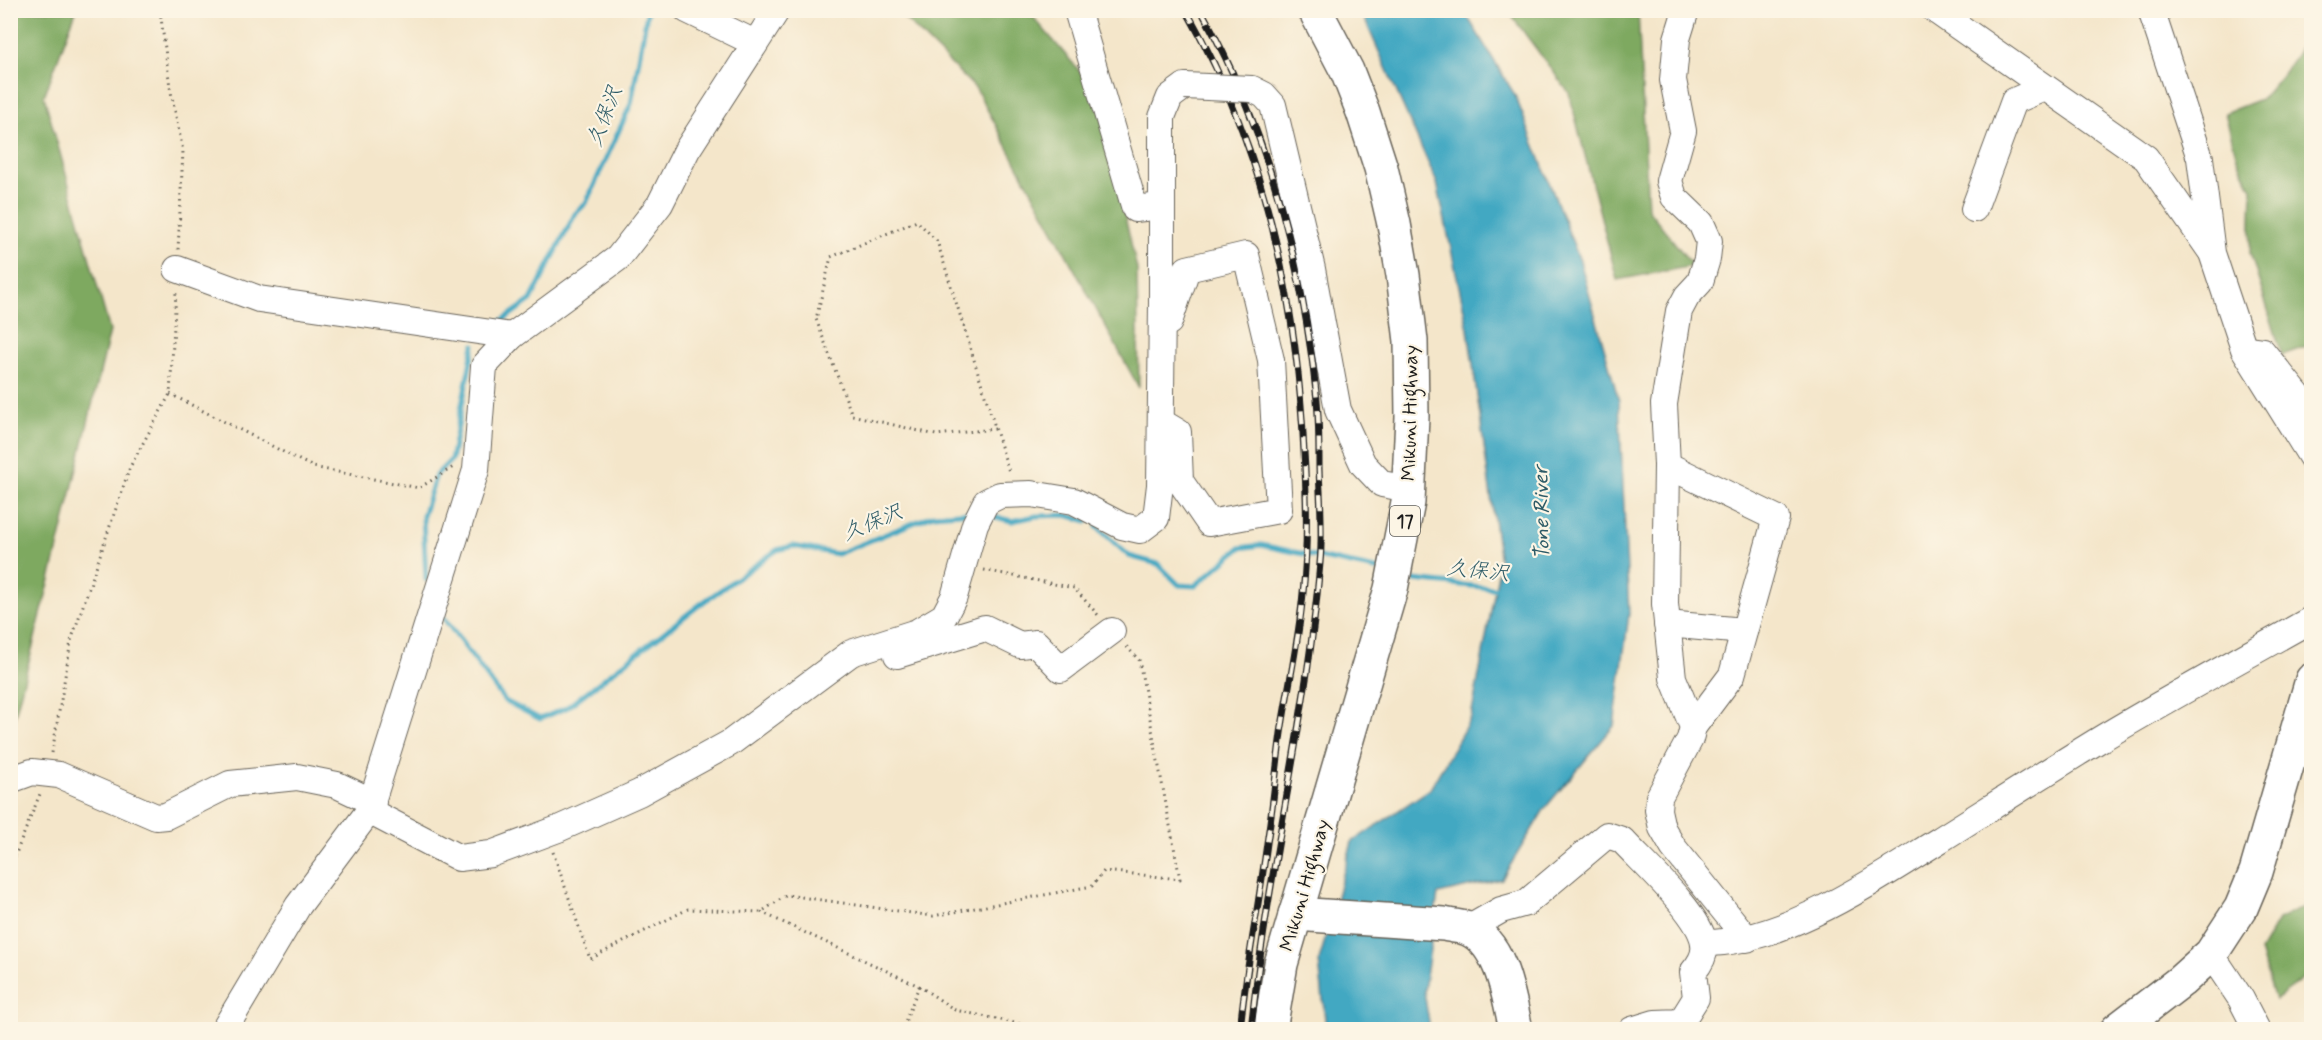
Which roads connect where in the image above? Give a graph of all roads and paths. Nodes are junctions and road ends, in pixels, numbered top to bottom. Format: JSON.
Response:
{"nodes":[{"id":1,"x":160,"y":10,"type":"edge"},
{"id":2,"x":687,"y":10,"type":"edge"},
{"id":3,"x":777,"y":10,"type":"edge"},
{"id":4,"x":1077,"y":10,"type":"edge"},
{"id":5,"x":1315,"y":10,"type":"edge"},
{"id":6,"x":1686,"y":10,"type":"edge"},
{"id":7,"x":1935,"y":10,"type":"edge"},
{"id":8,"x":2151,"y":10,"type":"edge"},
{"id":9,"x":755,"y":43,"type":"junction"},
{"id":10,"x":2044,"y":88,"type":"junction"},
{"id":11,"x":1162,"y":206,"type":"junction"},
{"id":12,"x":1974,"y":208,"type":"dead end"},
{"id":13,"x":2211,"y":253,"type":"junction"},
{"id":14,"x":177,"y":269,"type":"junction"},
{"id":15,"x":513,"y":336,"type":"junction"},
{"id":16,"x":1162,"y":342,"type":"junction"},
{"id":17,"x":2244,"y":349,"type":"junction"},
{"id":18,"x":170,"y":394,"type":"junction"},
{"id":19,"x":2312,"y":412,"type":"edge"},
{"id":20,"x":1161,"y":422,"type":"junction"},
{"id":21,"x":995,"y":429,"type":"junction"},
{"id":22,"x":477,"y":452,"type":"junction"},
{"id":23,"x":2312,"y":458,"type":"edge"},
{"id":24,"x":1667,"y":465,"type":"junction"},
{"id":25,"x":1409,"y":489,"type":"junction"},
{"id":26,"x":990,"y":507,"type":"junction"},
{"id":27,"x":963,"y":566,"type":"junction"},
{"id":28,"x":2312,"y":619,"type":"edge"},
{"id":29,"x":1667,"y":624,"type":"junction"},
{"id":30,"x":1112,"y":631,"type":"junction"},
{"id":31,"x":1744,"y":631,"type":"junction"},
{"id":32,"x":873,"y":646,"type":"junction"},
{"id":33,"x":2312,"y":680,"type":"edge"},
{"id":34,"x":1693,"y":727,"type":"junction"},
{"id":35,"x":48,"y":772,"type":"junction"},
{"id":36,"x":10,"y":780,"type":"edge"},
{"id":37,"x":371,"y":807,"type":"junction"},
{"id":38,"x":546,"y":833,"type":"junction"},
{"id":39,"x":10,"y":868,"type":"edge"},
{"id":40,"x":761,"y":912,"type":"junction"},
{"id":41,"x":1306,"y":915,"type":"junction"},
{"id":42,"x":1456,"y":927,"type":"junction"},
{"id":43,"x":1748,"y":939,"type":"junction"},
{"id":44,"x":1704,"y":943,"type":"junction"},
{"id":45,"x":2211,"y":954,"type":"junction"},
{"id":46,"x":919,"y":986,"type":"junction"},
{"id":47,"x":224,"y":1029,"type":"edge"},
{"id":48,"x":902,"y":1029,"type":"edge"},
{"id":49,"x":1047,"y":1029,"type":"edge"},
{"id":50,"x":1270,"y":1029,"type":"edge"},
{"id":51,"x":1516,"y":1029,"type":"edge"},
{"id":52,"x":1632,"y":1029,"type":"edge"},
{"id":53,"x":2118,"y":1029,"type":"edge"},
{"id":54,"x":2257,"y":1029,"type":"edge"}],
"edges":[{"from":1,"to":14,"type":"path"},
{"from":2,"to":9,"type":"street"},
{"from":3,"to":9,"type":"street"},
{"from":4,"to":11,"type":"street"},
{"from":5,"to":25,"type":"main road","name":"Mikuni Highway","number":"17"},
{"from":6,"to":24,"type":"street"},
{"from":7,"to":10,"type":"street"},
{"from":8,"to":13,"type":"street"},
{"from":9,"to":15,"type":"street"},
{"from":10,"to":12,"type":"street"},
{"from":10,"to":13,"type":"street"},
{"from":11,"to":16,"type":"street"},
{"from":11,"to":25,"type":"street","bridge":true},
{"from":13,"to":17,"type":"street"},
{"from":14,"to":15,"type":"street"},
{"from":14,"to":18,"type":"path"},
{"from":15,"to":22,"type":"street"},
{"from":16,"to":20,"type":"street"},
{"from":16,"to":20,"type":"street"},
{"from":17,"to":19,"type":"street"},
{"from":17,"to":23,"type":"street"},
{"from":18,"to":22,"type":"path"},
{"from":18,"to":35,"type":"path"},
{"from":20,"to":26,"type":"street"},
{"from":21,"to":21,"type":"path"},
{"from":21,"to":26,"type":"path"},
{"from":22,"to":37,"type":"street"},
{"from":24,"to":29,"type":"street"},
{"from":24,"to":31,"type":"street"},
{"from":25,"to":41,"type":"main road","name":"Mikuni Highway","number":"17"},
{"from":26,"to":27,"type":"street"},
{"from":27,"to":30,"type":"path"},
{"from":27,"to":32,"type":"street"},
{"from":28,"to":43,"type":"street"},
{"from":29,"to":31,"type":"street"},
{"from":29,"to":34,"type":"street"},
{"from":30,"to":32,"type":"street"},
{"from":30,"to":40,"type":"path"},
{"from":31,"to":34,"type":"street"},
{"from":32,"to":38,"type":"street"},
{"from":33,"to":45,"type":"main road"},
{"from":34,"to":43,"type":"street"},
{"from":35,"to":36,"type":"street"},
{"from":35,"to":37,"type":"street"},
{"from":35,"to":39,"type":"path"},
{"from":37,"to":38,"type":"street"},
{"from":37,"to":47,"type":"street"},
{"from":38,"to":40,"type":"path"},
{"from":40,"to":46,"type":"path"},
{"from":41,"to":42,"type":"main road"},
{"from":41,"to":50,"type":"main road","name":"Mikuni Highway","number":"17"},
{"from":42,"to":44,"type":"street"},
{"from":42,"to":51,"type":"main road"},
{"from":43,"to":44,"type":"street"},
{"from":44,"to":52,"type":"street"},
{"from":45,"to":53,"type":"main road"},
{"from":45,"to":54,"type":"street"},
{"from":46,"to":48,"type":"path"},
{"from":46,"to":49,"type":"path"}]}
